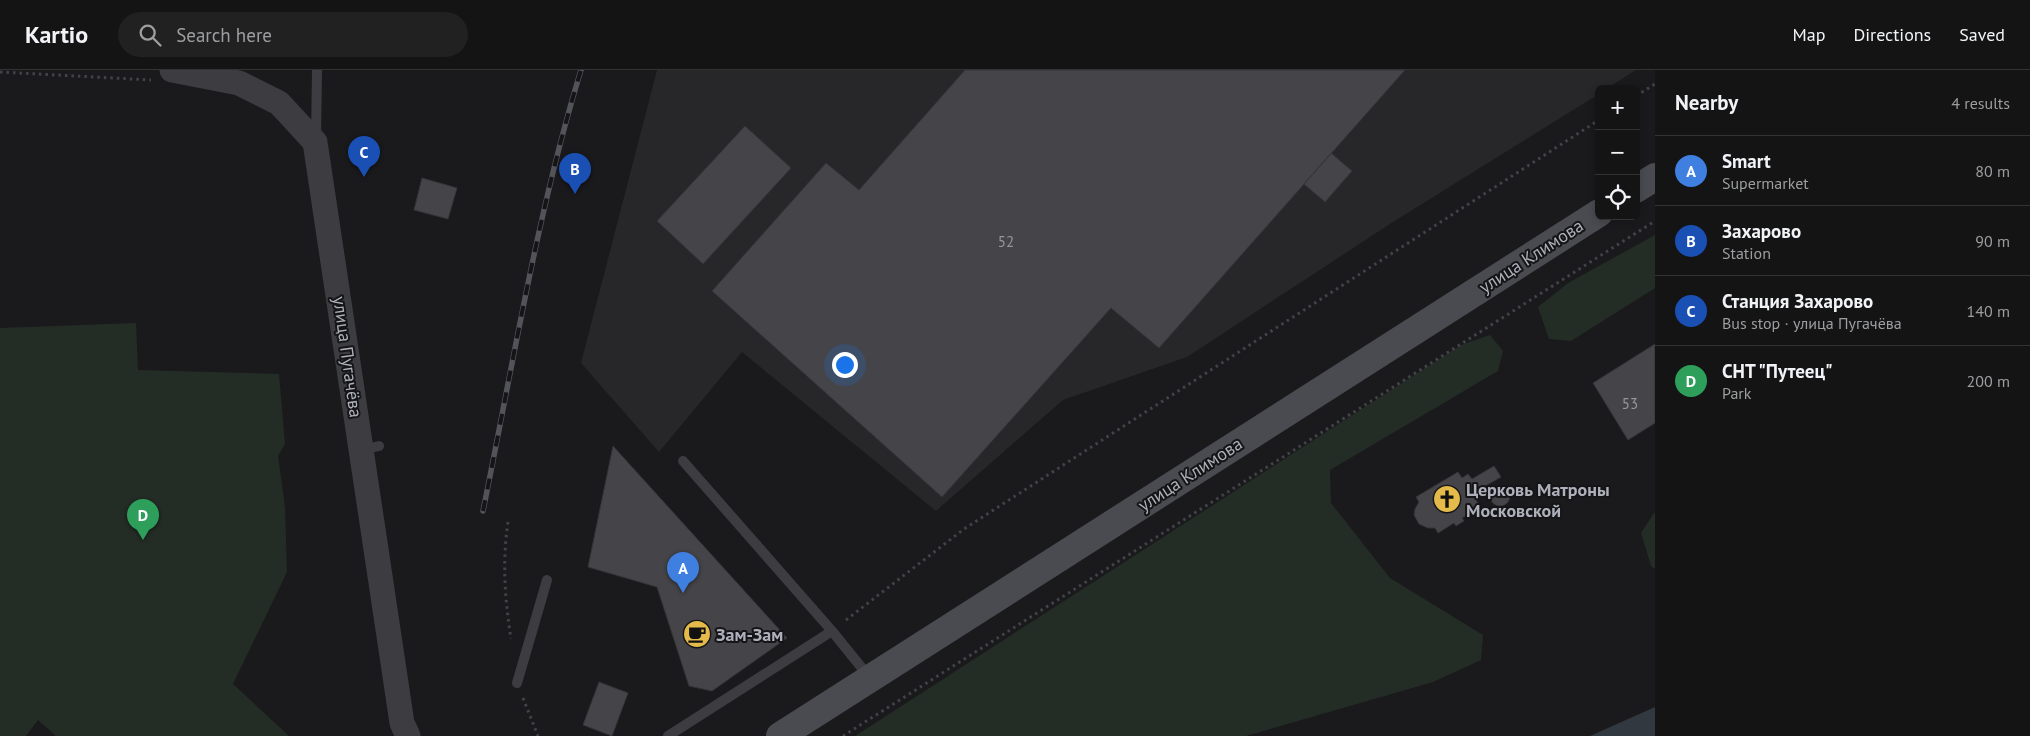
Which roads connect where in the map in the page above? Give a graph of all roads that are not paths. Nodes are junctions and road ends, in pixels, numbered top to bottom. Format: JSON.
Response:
{"nodes":[{"id":1,"x":317,"y":70,"type":"edge"},
{"id":2,"x":163,"y":75,"type":"edge"},
{"id":3,"x":316,"y":142,"type":"junction"},
{"id":4,"x":1655,"y":177,"type":"edge"},
{"id":5,"x":1640,"y":186,"type":"edge"},
{"id":6,"x":1595,"y":216,"type":"edge"},
{"id":7,"x":683,"y":461,"type":"dead end"},
{"id":8,"x":547,"y":580,"type":"dead end"},
{"id":9,"x":832,"y":631,"type":"junction"},
{"id":10,"x":871,"y":678,"type":"junction"},
{"id":11,"x":517,"y":683,"type":"road end"},
{"id":12,"x":408,"y":736,"type":"edge"},
{"id":13,"x":668,"y":736,"type":"edge"},
{"id":14,"x":780,"y":736,"type":"edge"}],
"edges":[{"from":1,"to":3,"type":"lane"},
{"from":2,"to":3,"type":"street"},
{"from":3,"to":12,"type":"street","name":"улица Пугачёва"},
{"from":4,"to":5,"type":"main road"},
{"from":6,"to":10,"type":"main road","name":"улица Климова"},
{"from":7,"to":9,"type":"lane"},
{"from":8,"to":11,"type":"lane"},
{"from":9,"to":10,"type":"lane"},
{"from":9,"to":13,"type":"lane"},
{"from":10,"to":14,"type":"main road","name":"улица Климова"}]}
